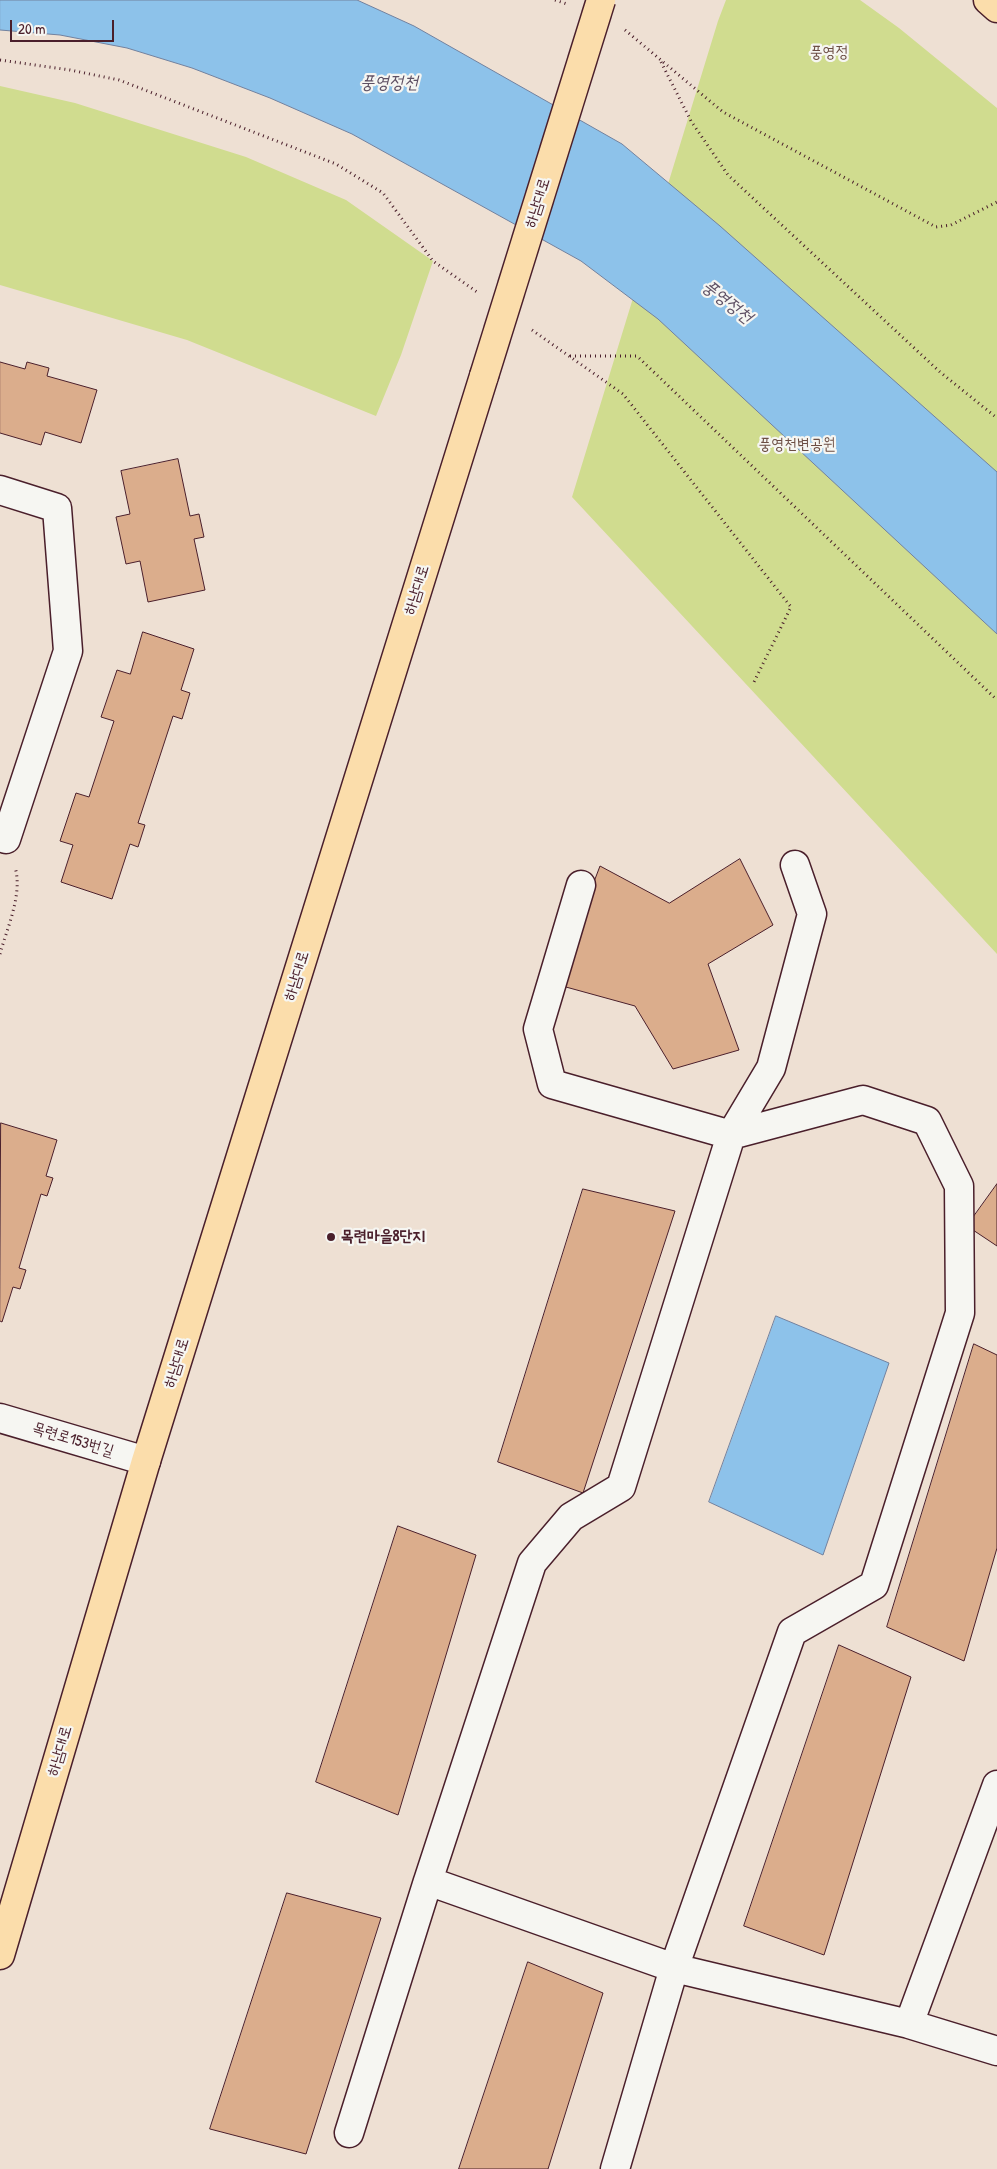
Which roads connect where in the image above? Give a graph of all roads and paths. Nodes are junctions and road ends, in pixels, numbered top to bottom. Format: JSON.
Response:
{"nodes":[{"id":1,"x":601,"y":0,"type":"edge"},
{"id":2,"x":988,"y":0,"type":"edge"},
{"id":3,"x":997,"y":8,"type":"edge"},
{"id":4,"x":624,"y":30,"type":"dead end"},
{"id":5,"x":660,"y":59,"type":"junction"},
{"id":6,"x":0,"y":60,"type":"edge"},
{"id":7,"x":997,"y":202,"type":"edge"},
{"id":8,"x":481,"y":294,"type":"dead end"},
{"id":9,"x":529,"y":328,"type":"dead end"},
{"id":10,"x":570,"y":356,"type":"junction"},
{"id":11,"x":997,"y":418,"type":"edge"},
{"id":12,"x":0,"y":490,"type":"edge"},
{"id":13,"x":754,"y":682,"type":"dead end"},
{"id":14,"x":997,"y":700,"type":"edge"},
{"id":15,"x":3,"y":838,"type":"edge"},
{"id":16,"x":795,"y":865,"type":"dead end"},
{"id":17,"x":581,"y":885,"type":"dead end"},
{"id":18,"x":0,"y":954,"type":"edge"},
{"id":19,"x":731,"y":1135,"type":"junction"},
{"id":20,"x":0,"y":1418,"type":"edge"},
{"id":21,"x":146,"y":1461,"type":"junction"},
{"id":22,"x":997,"y":1786,"type":"edge"},
{"id":23,"x":428,"y":1881,"type":"junction"},
{"id":24,"x":0,"y":1955,"type":"edge"},
{"id":25,"x":674,"y":1968,"type":"junction"},
{"id":26,"x":909,"y":2024,"type":"junction"},
{"id":27,"x":997,"y":2050,"type":"edge"},
{"id":28,"x":349,"y":2133,"type":"dead end"},
{"id":29,"x":615,"y":2169,"type":"edge"}],
"edges":[{"from":1,"to":21,"type":"main road","name":"하남대로","bridge":true},
{"from":2,"to":3,"type":"main road"},
{"from":4,"to":5,"type":"path"},
{"from":5,"to":7,"type":"path"},
{"from":5,"to":11,"type":"path"},
{"from":6,"to":8,"type":"path"},
{"from":9,"to":10,"type":"path"},
{"from":10,"to":13,"type":"path"},
{"from":10,"to":14,"type":"path"},
{"from":12,"to":15,"type":"street"},
{"from":15,"to":18,"type":"path"},
{"from":16,"to":19,"type":"street"},
{"from":17,"to":19,"type":"street"},
{"from":19,"to":23,"type":"street"},
{"from":19,"to":25,"type":"street"},
{"from":20,"to":21,"type":"street","name":"목련로153번길"},
{"from":21,"to":24,"type":"main road","name":"하남대로"},
{"from":22,"to":26,"type":"street"},
{"from":23,"to":25,"type":"street"},
{"from":23,"to":28,"type":"street"},
{"from":25,"to":26,"type":"street"},
{"from":25,"to":29,"type":"street"},
{"from":26,"to":27,"type":"street"}]}
